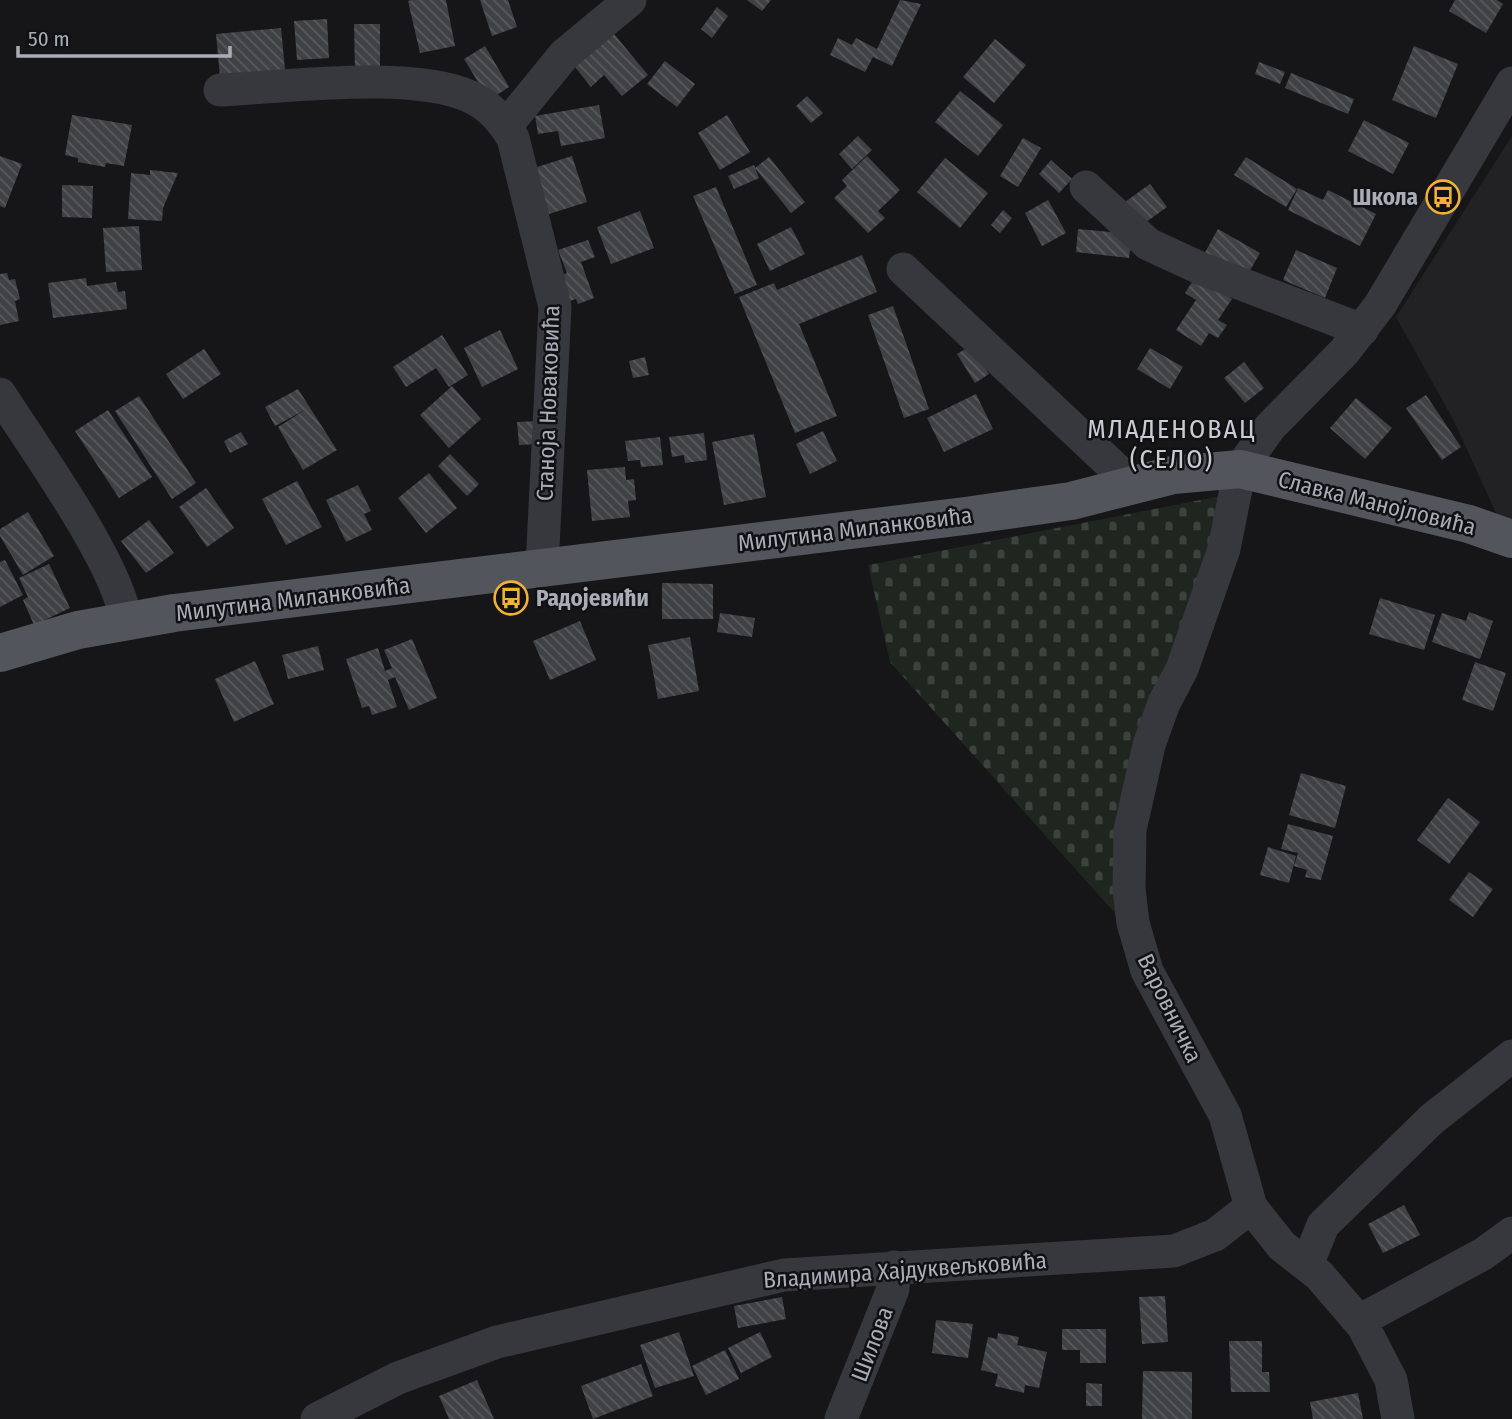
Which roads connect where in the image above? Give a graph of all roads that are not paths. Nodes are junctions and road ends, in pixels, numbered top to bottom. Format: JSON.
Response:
{"nodes":[{"id":1,"x":630,"y":0,"type":"edge"},
{"id":2,"x":1512,"y":83,"type":"edge"},
{"id":3,"x":220,"y":90,"type":"dead end"},
{"id":4,"x":506,"y":125,"type":"junction"},
{"id":5,"x":1086,"y":187,"type":"dead end"},
{"id":6,"x":903,"y":269,"type":"dead end"},
{"id":7,"x":1362,"y":330,"type":"junction"},
{"id":8,"x":0,"y":394,"type":"edge"},
{"id":9,"x":1240,"y":469,"type":"junction"},
{"id":10,"x":1134,"y":486,"type":"junction"},
{"id":11,"x":1512,"y":539,"type":"edge"},
{"id":12,"x":542,"y":567,"type":"junction"},
{"id":13,"x":126,"y":622,"type":"junction"},
{"id":14,"x":0,"y":653,"type":"edge"},
{"id":15,"x":1512,"y":1056,"type":"edge"},
{"id":16,"x":1251,"y":1207,"type":"junction"},
{"id":17,"x":1512,"y":1233,"type":"edge"},
{"id":18,"x":1307,"y":1265,"type":"junction"},
{"id":19,"x":894,"y":1267,"type":"junction"},
{"id":20,"x":1359,"y":1321,"type":"junction"},
{"id":21,"x":317,"y":1419,"type":"edge"},
{"id":22,"x":841,"y":1419,"type":"edge"},
{"id":23,"x":1398,"y":1419,"type":"edge"}],
"edges":[{"from":1,"to":4,"type":"street"},
{"from":2,"to":7,"type":"street"},
{"from":3,"to":4,"type":"street","name":"Станоја Новаковића"},
{"from":4,"to":12,"type":"street","name":"Станоја Новаковића"},
{"from":5,"to":7,"type":"street"},
{"from":6,"to":10,"type":"street"},
{"from":7,"to":9,"type":"street"},
{"from":8,"to":13,"type":"street"},
{"from":9,"to":10,"type":"main road","name":"Милутина Миланковића"},
{"from":9,"to":11,"type":"main road","name":"Славка Манојловића"},
{"from":9,"to":16,"type":"street","name":"Варовничка"},
{"from":10,"to":12,"type":"main road","name":"Милутина Миланковића"},
{"from":12,"to":13,"type":"main road","name":"Милутина Миланковића"},
{"from":13,"to":14,"type":"main road","name":"Милутина Миланковића"},
{"from":15,"to":18,"type":"street"},
{"from":16,"to":18,"type":"street","name":"Варовничка"},
{"from":16,"to":19,"type":"street","name":"Владимира Хајдуквељковића"},
{"from":17,"to":20,"type":"street"},
{"from":18,"to":20,"type":"street","name":"Варовничка"},
{"from":19,"to":21,"type":"street","name":"Владимира Хајдуквељковића"},
{"from":19,"to":22,"type":"street","name":"Шилова"},
{"from":20,"to":23,"type":"street","name":"Варовничка"}]}
